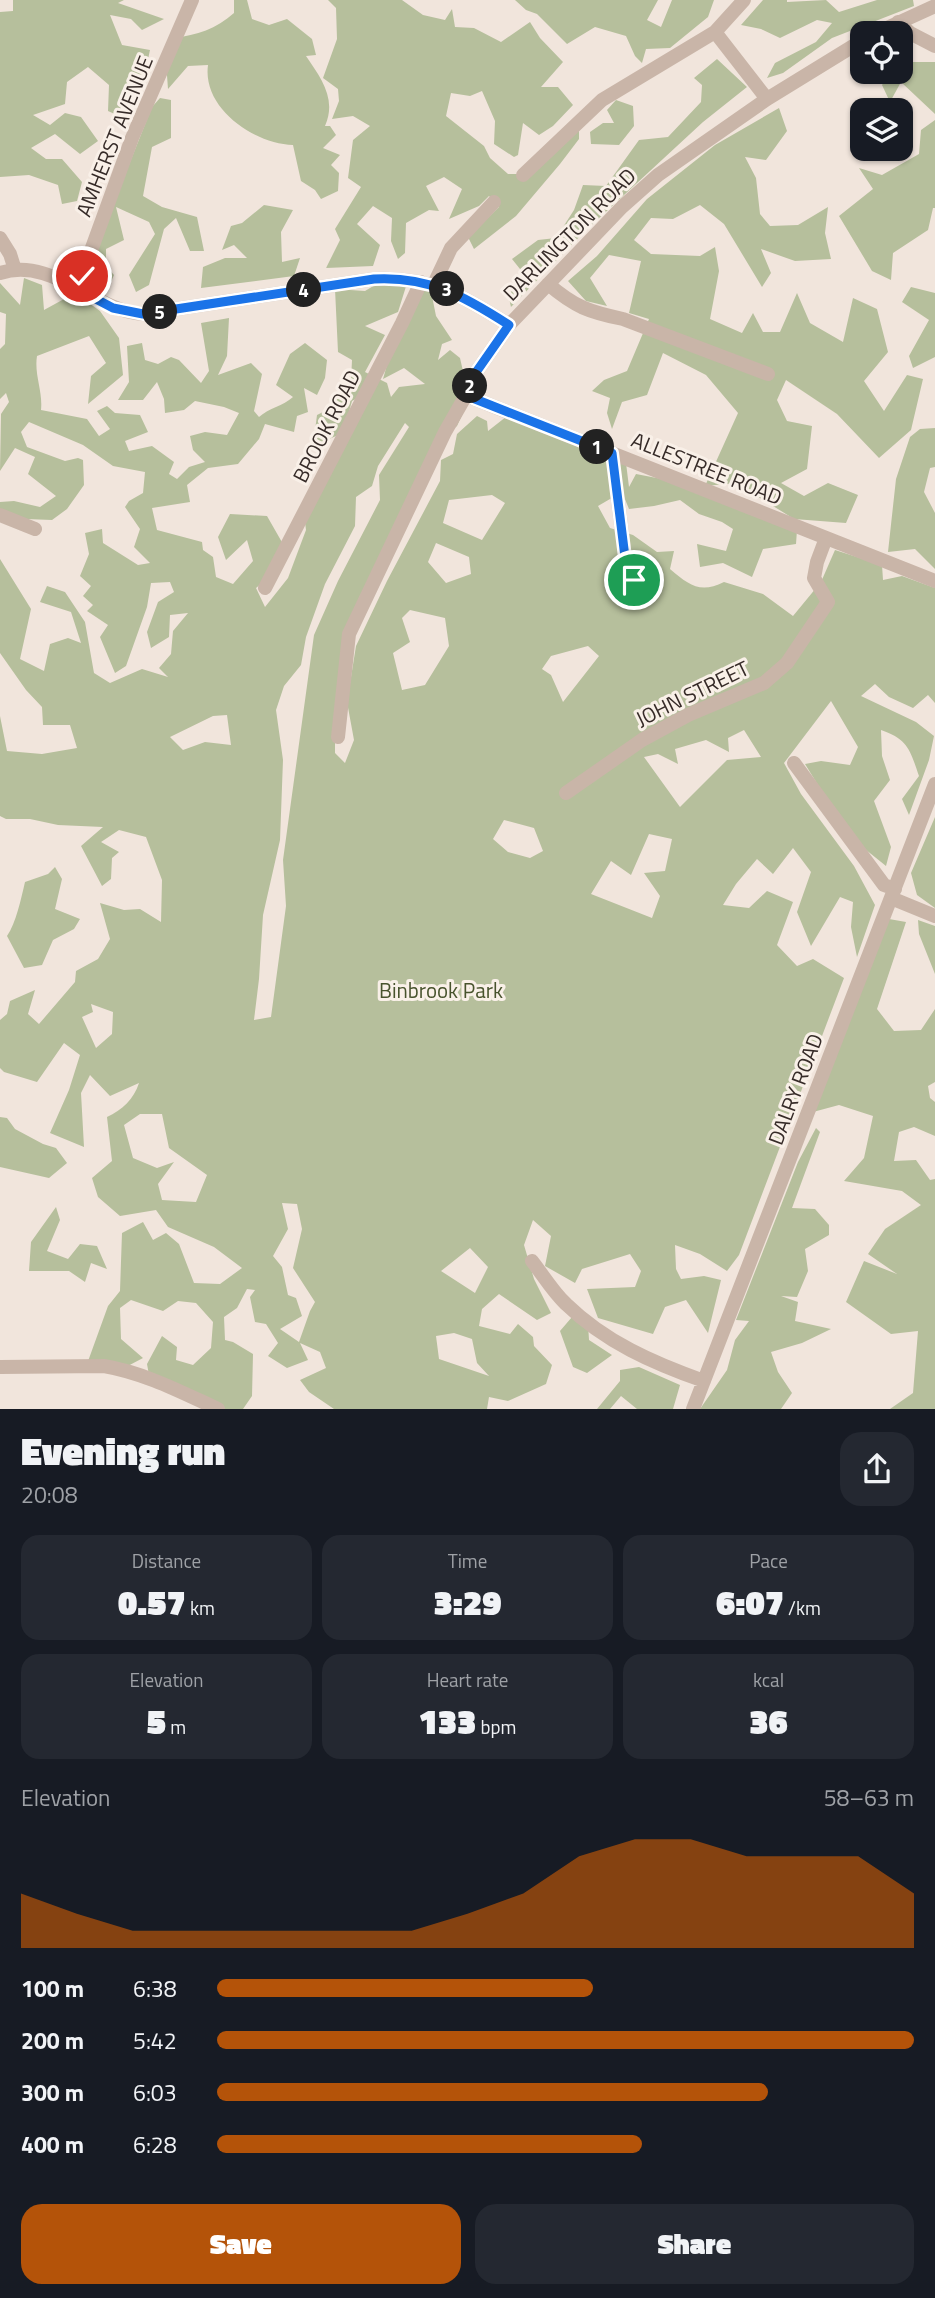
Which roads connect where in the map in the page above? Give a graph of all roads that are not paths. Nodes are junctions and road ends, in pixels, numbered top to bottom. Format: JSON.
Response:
{"nodes":[{"id":1,"x":192,"y":0,"type":"edge"},
{"id":2,"x":744,"y":0,"type":"edge"},
{"id":3,"x":935,"y":5,"type":"edge"},
{"id":4,"x":900,"y":21,"type":"edge"},
{"id":5,"x":715,"y":32,"type":"junction"},
{"id":6,"x":913,"y":35,"type":"edge"},
{"id":7,"x":935,"y":46,"type":"edge"},
{"id":8,"x":850,"y":48,"type":"edge"},
{"id":9,"x":768,"y":99,"type":"junction"},
{"id":10,"x":523,"y":175,"type":"dead end"},
{"id":11,"x":494,"y":202,"type":"dead end"},
{"id":12,"x":0,"y":238,"type":"edge"},
{"id":13,"x":7,"y":271,"type":"edge"},
{"id":14,"x":427,"y":283,"type":"junction"},
{"id":15,"x":548,"y":284,"type":"junction"},
{"id":16,"x":77,"y":289,"type":"junction"},
{"id":17,"x":509,"y":325,"type":"junction"},
{"id":18,"x":768,"y":374,"type":"dead end"},
{"id":19,"x":469,"y":390,"type":"junction"},
{"id":20,"x":612,"y":453,"type":"junction"},
{"id":21,"x":0,"y":515,"type":"edge"},
{"id":22,"x":35,"y":529,"type":"dead end"},
{"id":23,"x":826,"y":538,"type":"junction"},
{"id":24,"x":634,"y":580,"type":"dead end"},
{"id":25,"x":935,"y":581,"type":"edge"},
{"id":26,"x":265,"y":588,"type":"dead end"},
{"id":27,"x":338,"y":737,"type":"dead end"},
{"id":28,"x":794,"y":763,"type":"dead end"},
{"id":29,"x":935,"y":784,"type":"edge"},
{"id":30,"x":566,"y":793,"type":"dead end"},
{"id":31,"x":893,"y":893,"type":"junction"},
{"id":32,"x":935,"y":916,"type":"edge"},
{"id":33,"x":532,"y":1261,"type":"dead end"},
{"id":34,"x":0,"y":1367,"type":"edge"},
{"id":35,"x":704,"y":1381,"type":"junction"},
{"id":36,"x":218,"y":1409,"type":"edge"},
{"id":37,"x":693,"y":1409,"type":"edge"}],
"edges":[{"from":1,"to":16,"type":"street","name":"AMHERST AVENUE"},
{"from":2,"to":5,"type":"street"},
{"from":3,"to":4,"type":"street"},
{"from":5,"to":9,"type":"street"},
{"from":5,"to":10,"type":"street"},
{"from":6,"to":7,"type":"street"},
{"from":8,"to":9,"type":"street","name":"DARLINGTON ROAD"},
{"from":9,"to":15,"type":"street","name":"DARLINGTON ROAD"},
{"from":11,"to":14,"type":"street","name":"BROOK ROAD"},
{"from":12,"to":13,"type":"street"},
{"from":13,"to":16,"type":"street"},
{"from":14,"to":16,"type":"street"},
{"from":14,"to":17,"type":"street"},
{"from":14,"to":26,"type":"street","name":"BROOK ROAD"},
{"from":15,"to":17,"type":"street","name":"DARLINGTON ROAD"},
{"from":15,"to":18,"type":"street"},
{"from":17,"to":19,"type":"street","name":"DARLINGTON ROAD"},
{"from":19,"to":20,"type":"street","name":"ALLESTREE ROAD"},
{"from":19,"to":27,"type":"street","name":"DARLINGTON ROAD"},
{"from":20,"to":23,"type":"street","name":"ALLESTREE ROAD"},
{"from":20,"to":24,"type":"street"},
{"from":21,"to":22,"type":"street"},
{"from":23,"to":25,"type":"street","name":"ALLESTREE ROAD"},
{"from":23,"to":30,"type":"street","name":"JOHN STREET"},
{"from":28,"to":31,"type":"street"},
{"from":29,"to":31,"type":"street","name":"DALRY ROAD"},
{"from":31,"to":32,"type":"street"},
{"from":31,"to":35,"type":"street","name":"DALRY ROAD"},
{"from":33,"to":35,"type":"street"},
{"from":34,"to":36,"type":"street"},
{"from":35,"to":37,"type":"street","name":"DALRY ROAD"}]}
